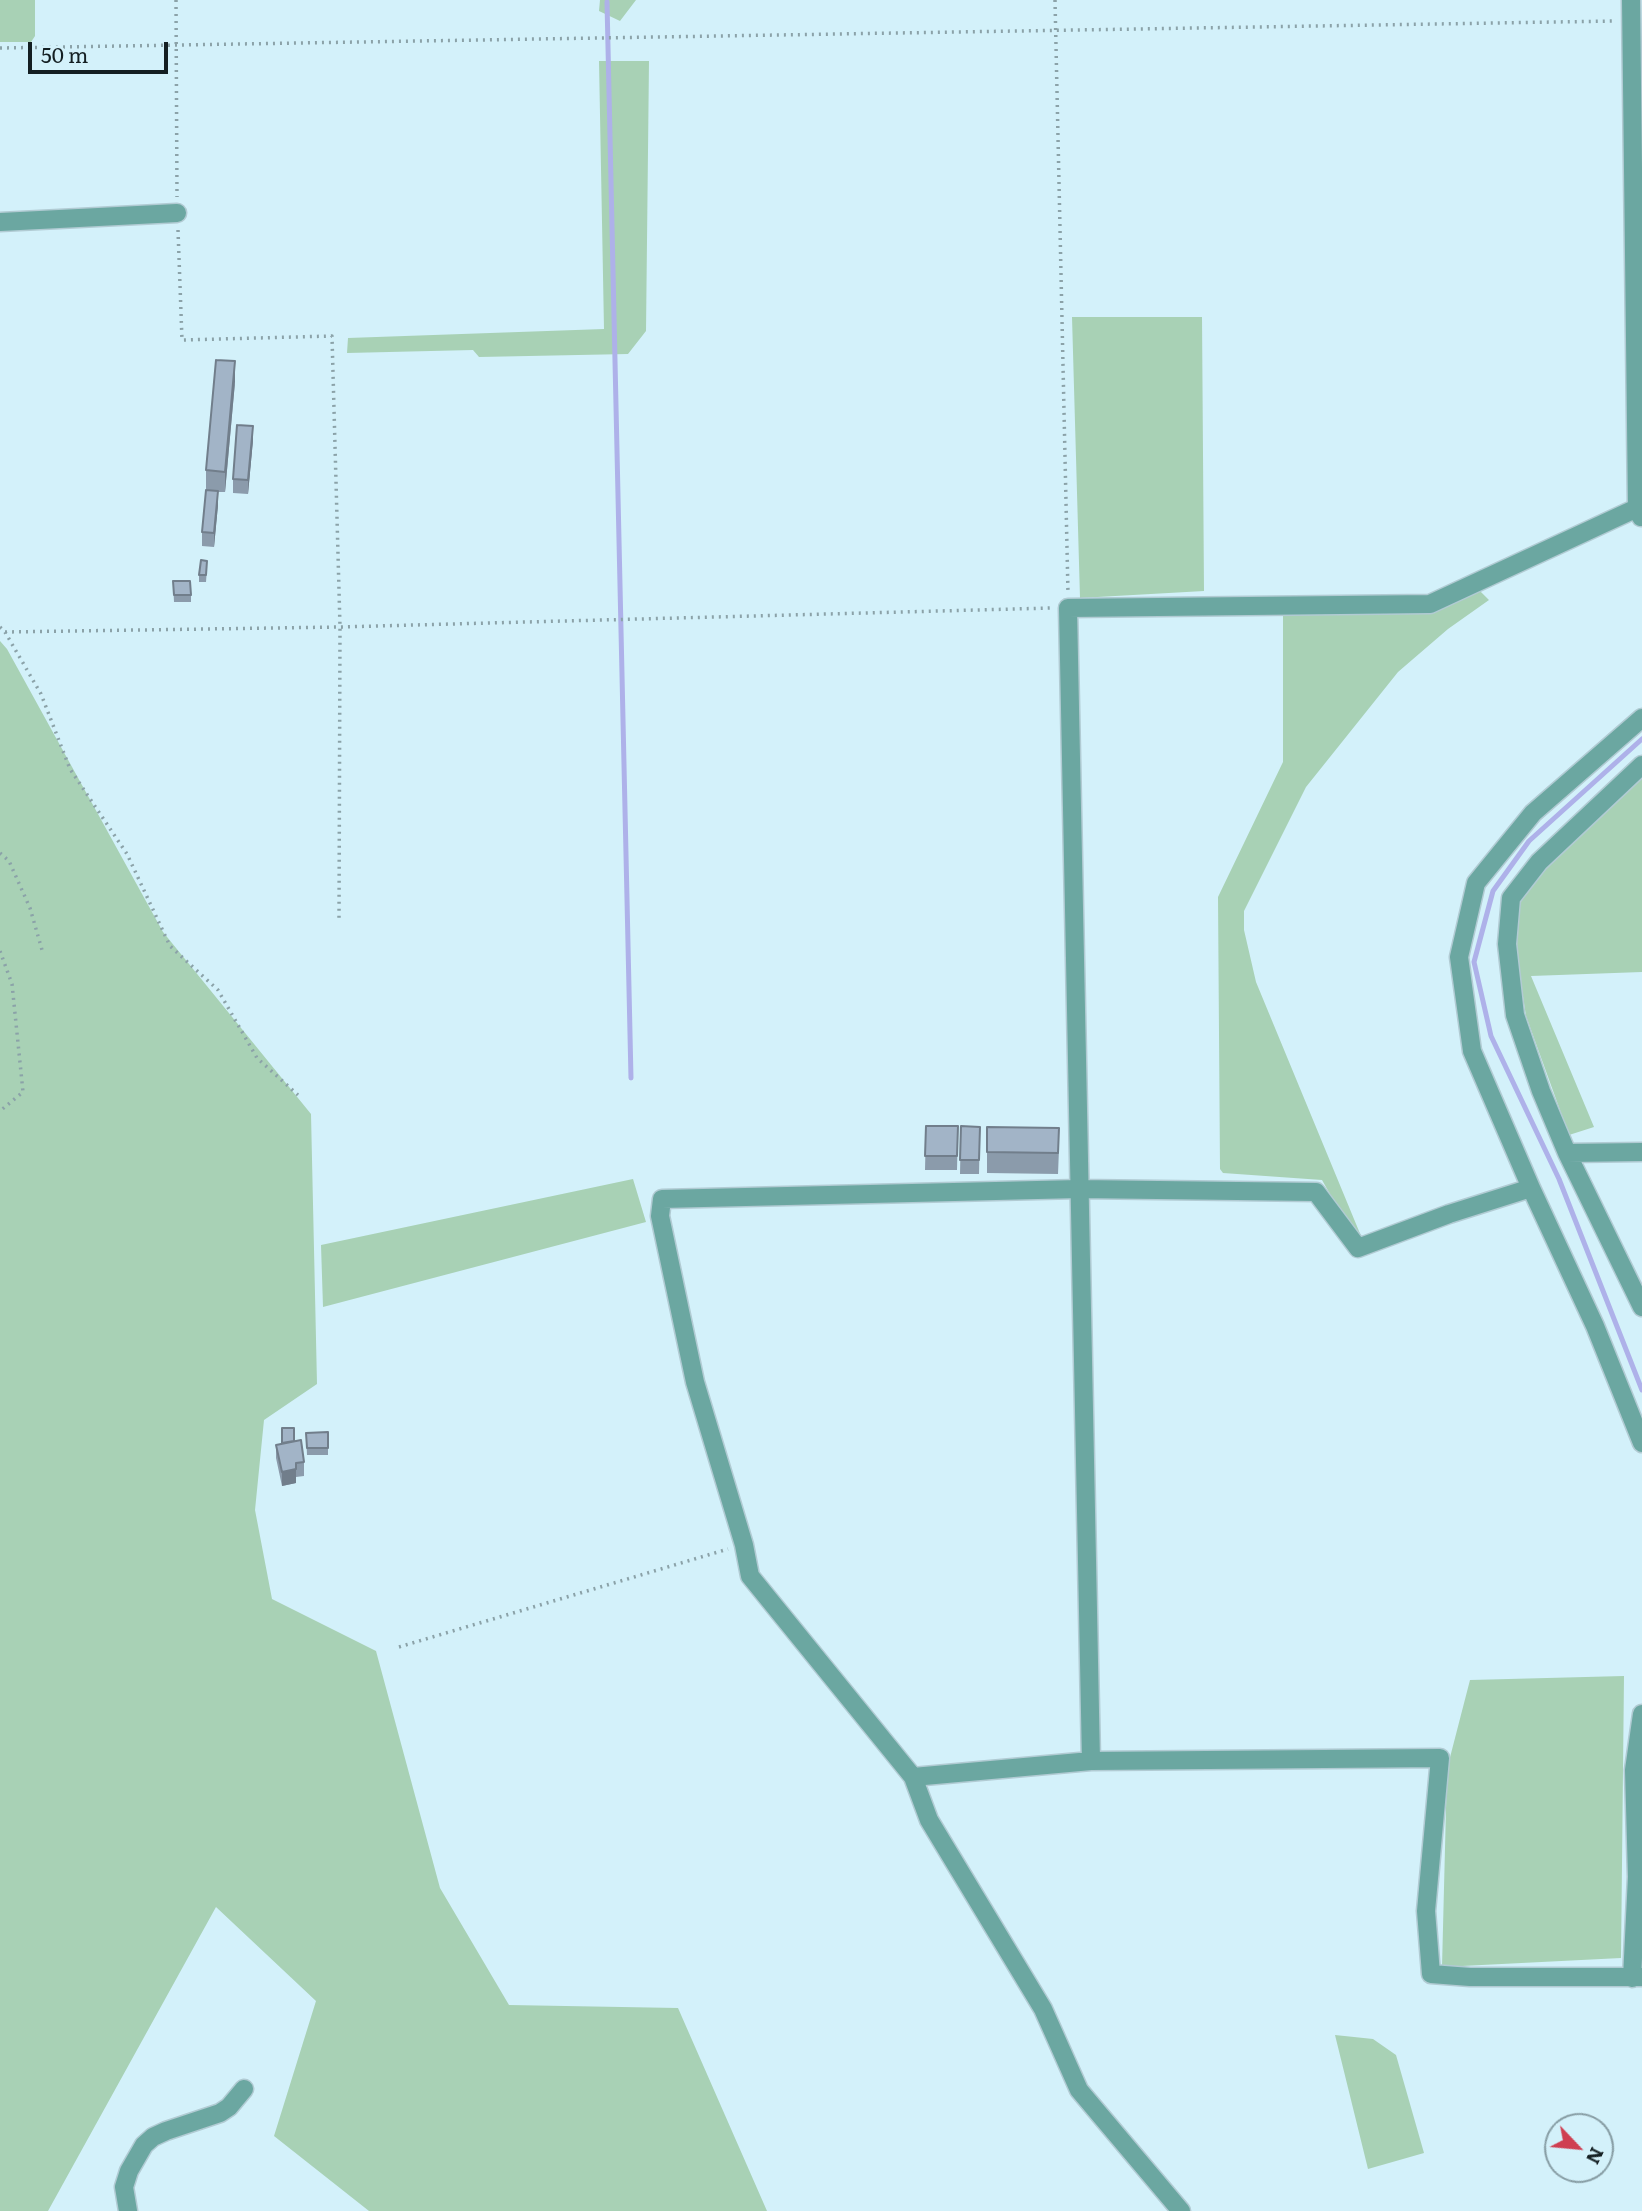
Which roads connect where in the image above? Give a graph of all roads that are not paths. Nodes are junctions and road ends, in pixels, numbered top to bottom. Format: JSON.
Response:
{"nodes":[{"id":1,"x":1631,"y":0,"type":"edge"},
{"id":2,"x":1637,"y":20,"type":"edge"},
{"id":3,"x":177,"y":213,"type":"road end"},
{"id":4,"x":0,"y":222,"type":"edge"},
{"id":5,"x":1639,"y":513,"type":"edge"},
{"id":6,"x":1642,"y":718,"type":"edge"},
{"id":7,"x":1642,"y":765,"type":"edge"},
{"id":8,"x":1642,"y":1152,"type":"edge"},
{"id":9,"x":1567,"y":1153,"type":"junction"},
{"id":10,"x":1531,"y":1188,"type":"junction"},
{"id":11,"x":1079,"y":1189,"type":"junction"},
{"id":12,"x":1642,"y":1307,"type":"edge"},
{"id":13,"x":1642,"y":1443,"type":"edge"},
{"id":14,"x":1642,"y":1714,"type":"edge"},
{"id":15,"x":1091,"y":1761,"type":"junction"},
{"id":16,"x":913,"y":1777,"type":"junction"},
{"id":17,"x":1637,"y":1977,"type":"edge"},
{"id":18,"x":243,"y":2089,"type":"dead end"},
{"id":19,"x":128,"y":2211,"type":"edge"},
{"id":20,"x":1181,"y":2211,"type":"edge"}],
"edges":[{"from":1,"to":2,"type":"street"},
{"from":2,"to":5,"type":"street"},
{"from":3,"to":4,"type":"street"},
{"from":5,"to":11,"type":"street"},
{"from":6,"to":10,"type":"street"},
{"from":7,"to":9,"type":"street"},
{"from":8,"to":9,"type":"street"},
{"from":9,"to":12,"type":"street"},
{"from":10,"to":11,"type":"street"},
{"from":10,"to":13,"type":"street"},
{"from":11,"to":15,"type":"street"},
{"from":11,"to":16,"type":"street"},
{"from":14,"to":17,"type":"street"},
{"from":15,"to":16,"type":"street"},
{"from":15,"to":17,"type":"street"},
{"from":16,"to":20,"type":"street"},
{"from":18,"to":19,"type":"street"}]}
